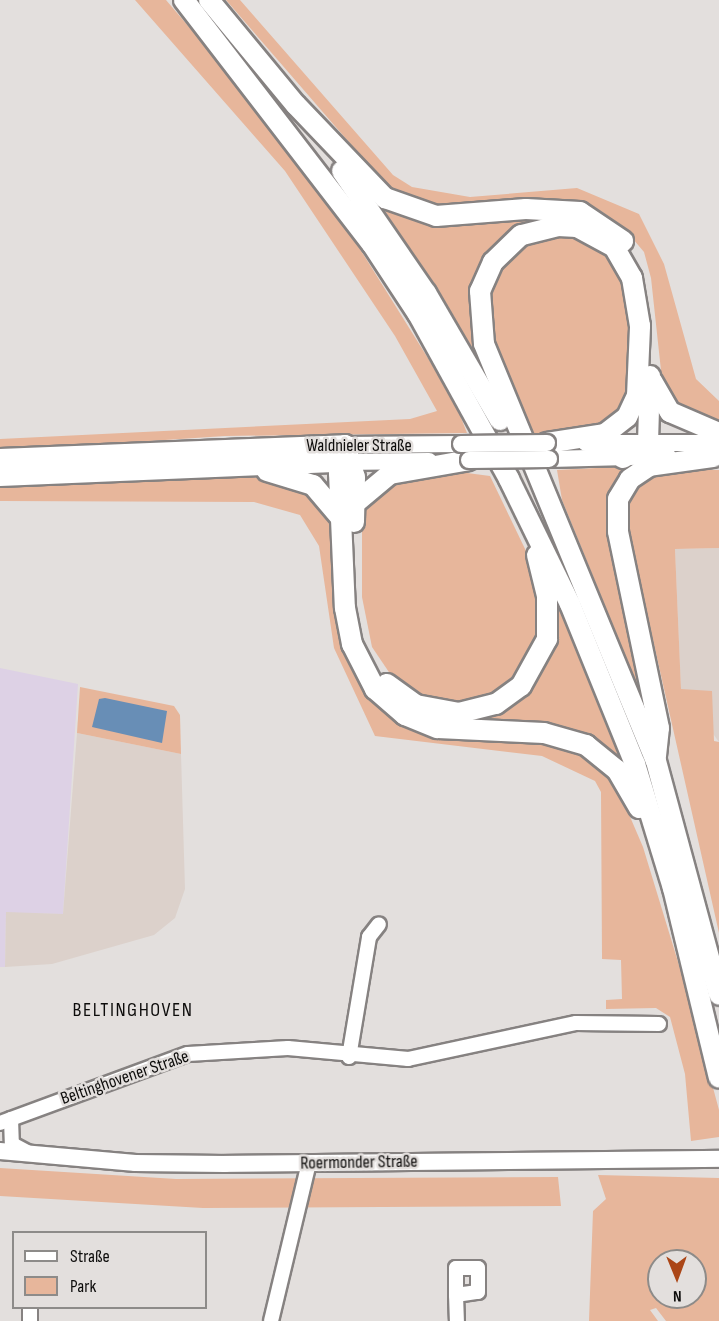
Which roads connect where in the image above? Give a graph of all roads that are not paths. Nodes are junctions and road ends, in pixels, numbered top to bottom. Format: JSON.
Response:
{"nodes":[{"id":1,"x":184,"y":0,"type":"edge"},
{"id":2,"x":208,"y":0,"type":"edge"},
{"id":3,"x":296,"y":105,"type":"junction"},
{"id":4,"x":650,"y":372,"type":"junction"},
{"id":5,"x":719,"y":433,"type":"edge"},
{"id":6,"x":648,"y":443,"type":"junction"},
{"id":7,"x":551,"y":448,"type":"junction"},
{"id":8,"x":465,"y":452,"type":"junction"},
{"id":9,"x":717,"y":452,"type":"edge"},
{"id":10,"x":346,"y":456,"type":"junction"},
{"id":11,"x":623,"y":458,"type":"junction"},
{"id":12,"x":0,"y":459,"type":"edge"},
{"id":13,"x":220,"y":465,"type":"junction"},
{"id":14,"x":508,"y":469,"type":"junction"},
{"id":15,"x":0,"y":476,"type":"edge"},
{"id":16,"x":544,"y":497,"type":"junction"},
{"id":17,"x":354,"y":504,"type":"junction"},
{"id":18,"x":343,"y":523,"type":"junction"},
{"id":19,"x":656,"y":761,"type":"junction"},
{"id":20,"x":673,"y":888,"type":"junction"},
{"id":21,"x":379,"y":924,"type":"dead end"},
{"id":22,"x":719,"y":995,"type":"edge"},
{"id":23,"x":660,"y":1024,"type":"dead end"},
{"id":24,"x":349,"y":1057,"type":"junction"},
{"id":25,"x":719,"y":1078,"type":"edge"},
{"id":26,"x":3,"y":1122,"type":"edge"},
{"id":27,"x":0,"y":1151,"type":"edge"},
{"id":28,"x":28,"y":1153,"type":"junction"},
{"id":29,"x":719,"y":1159,"type":"edge"},
{"id":30,"x":309,"y":1163,"type":"junction"},
{"id":31,"x":456,"y":1295,"type":"dead end"},
{"id":32,"x":271,"y":1321,"type":"edge"},
{"id":33,"x":457,"y":1321,"type":"edge"}],
"edges":[{"from":1,"to":14,"type":"highway"},
{"from":2,"to":3,"type":"highway"},
{"from":3,"to":4,"type":"highway"},
{"from":3,"to":16,"type":"highway"},
{"from":4,"to":5,"type":"highway"},
{"from":4,"to":6,"type":"highway"},
{"from":6,"to":7,"type":"main road","name":"Waldnieler Straße"},
{"from":6,"to":9,"type":"main road","name":"Waldnieler Straße"},
{"from":6,"to":11,"type":"highway"},
{"from":7,"to":8,"type":"main road","name":"Waldnieler Straße","bridge":true},
{"from":7,"to":11,"type":"main road","name":"Waldnieler Straße"},
{"from":7,"to":14,"type":"main road","name":"Waldnieler Straße","bridge":true},
{"from":7,"to":16,"type":"highway"},
{"from":8,"to":10,"type":"main road","name":"Waldnieler Straße"},
{"from":8,"to":14,"type":"main road","name":"Waldnieler Straße","bridge":true},
{"from":8,"to":17,"type":"highway"},
{"from":9,"to":11,"type":"main road","name":"Waldnieler Straße"},
{"from":9,"to":19,"type":"highway"},
{"from":10,"to":12,"type":"highway","name":"Waldnieler Straße"},
{"from":10,"to":13,"type":"highway","name":"Waldnieler Straße"},
{"from":10,"to":17,"type":"highway"},
{"from":10,"to":18,"type":"highway"},
{"from":13,"to":15,"type":"highway","name":"Waldnieler Straße"},
{"from":13,"to":18,"type":"highway"},
{"from":14,"to":17,"type":"highway"},
{"from":14,"to":20,"type":"highway"},
{"from":16,"to":19,"type":"highway"},
{"from":18,"to":20,"type":"highway"},
{"from":19,"to":22,"type":"highway"},
{"from":20,"to":25,"type":"highway"},
{"from":21,"to":24,"type":"street"},
{"from":23,"to":24,"type":"street","name":"Beltinghovener Straße"},
{"from":24,"to":26,"type":"street","name":"Beltinghovener Straße"},
{"from":26,"to":28,"type":"street","name":"Beltinghovener Straße"},
{"from":27,"to":28,"type":"main road","name":"Roermonder Straße"},
{"from":28,"to":30,"type":"main road","name":"Roermonder Straße"},
{"from":29,"to":30,"type":"main road","name":"Roermonder Straße"},
{"from":30,"to":32,"type":"street"},
{"from":31,"to":33,"type":"street"}]}
